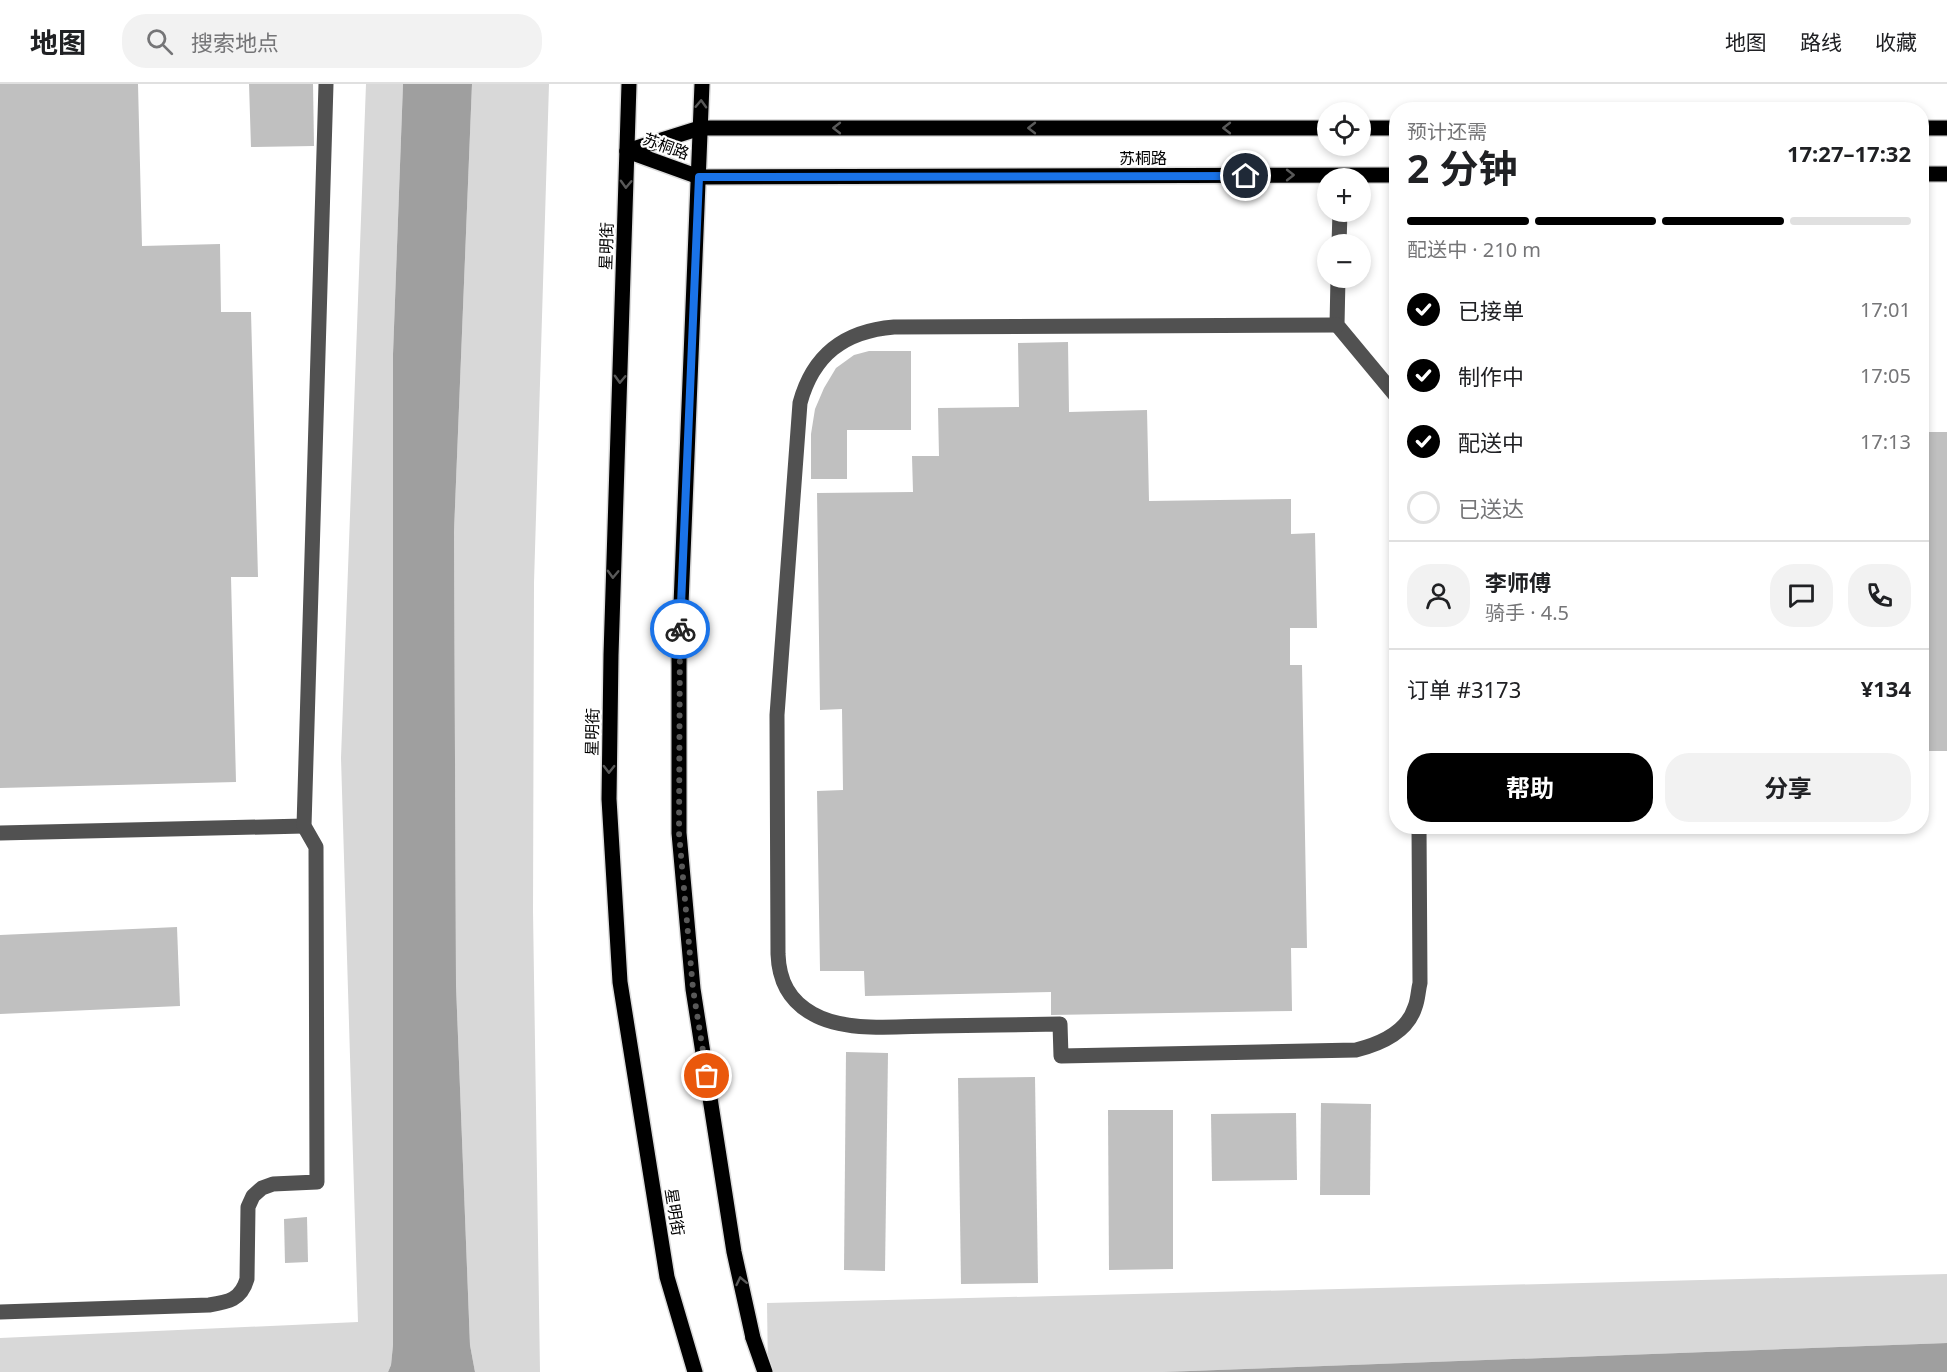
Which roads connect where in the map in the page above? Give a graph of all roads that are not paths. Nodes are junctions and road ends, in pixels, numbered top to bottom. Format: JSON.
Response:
{"nodes":[{"id":1,"x":326,"y":84,"type":"edge"},
{"id":2,"x":629,"y":84,"type":"edge"},
{"id":3,"x":702,"y":84,"type":"edge"},
{"id":4,"x":700,"y":128,"type":"junction"},
{"id":5,"x":1317,"y":128,"type":"edge"},
{"id":6,"x":1371,"y":128,"type":"edge"},
{"id":7,"x":1389,"y":128,"type":"edge"},
{"id":8,"x":1929,"y":128,"type":"edge"},
{"id":9,"x":1947,"y":128,"type":"edge"},
{"id":10,"x":627,"y":151,"type":"junction"},
{"id":11,"x":1929,"y":174,"type":"edge"},
{"id":12,"x":1947,"y":174,"type":"edge"},
{"id":13,"x":1389,"y":175,"type":"edge"},
{"id":14,"x":1371,"y":176,"type":"edge"},
{"id":15,"x":699,"y":177,"type":"junction"},
{"id":16,"x":1317,"y":177,"type":"edge"},
{"id":17,"x":1338,"y":288,"type":"edge"},
{"id":18,"x":1337,"y":325,"type":"junction"},
{"id":19,"x":1389,"y":388,"type":"edge"},
{"id":20,"x":304,"y":826,"type":"junction"},
{"id":21,"x":0,"y":833,"type":"edge"},
{"id":22,"x":1419,"y":834,"type":"edge"},
{"id":23,"x":0,"y":1312,"type":"edge"},
{"id":24,"x":695,"y":1372,"type":"edge"},
{"id":25,"x":765,"y":1372,"type":"edge"}],
"edges":[{"from":1,"to":20,"type":"lane"},
{"from":2,"to":10,"type":"main road","name":"星明街"},
{"from":4,"to":3,"type":"main road","one_way":true},
{"from":5,"to":4,"type":"main road","name":"苏桐路","one_way":true},
{"from":4,"to":10,"type":"main road","name":"苏桐路"},
{"from":4,"to":15,"type":"main road"},
{"from":6,"to":7,"type":"main road"},
{"from":8,"to":9,"type":"main road"},
{"from":10,"to":15,"type":"main road","name":"苏桐路"},
{"from":10,"to":24,"type":"main road","name":"星明街","one_way":true},
{"from":11,"to":12,"type":"main road"},
{"from":13,"to":14,"type":"main road","name":"苏桐路"},
{"from":15,"to":16,"type":"main road","name":"苏桐路","one_way":true},
{"from":25,"to":15,"type":"main road","one_way":true,"bridge":true},
{"from":17,"to":18,"type":"lane"},
{"from":18,"to":19,"type":"lane"},
{"from":18,"to":22,"type":"lane"},
{"from":20,"to":21,"type":"lane"},
{"from":20,"to":23,"type":"lane"}]}
